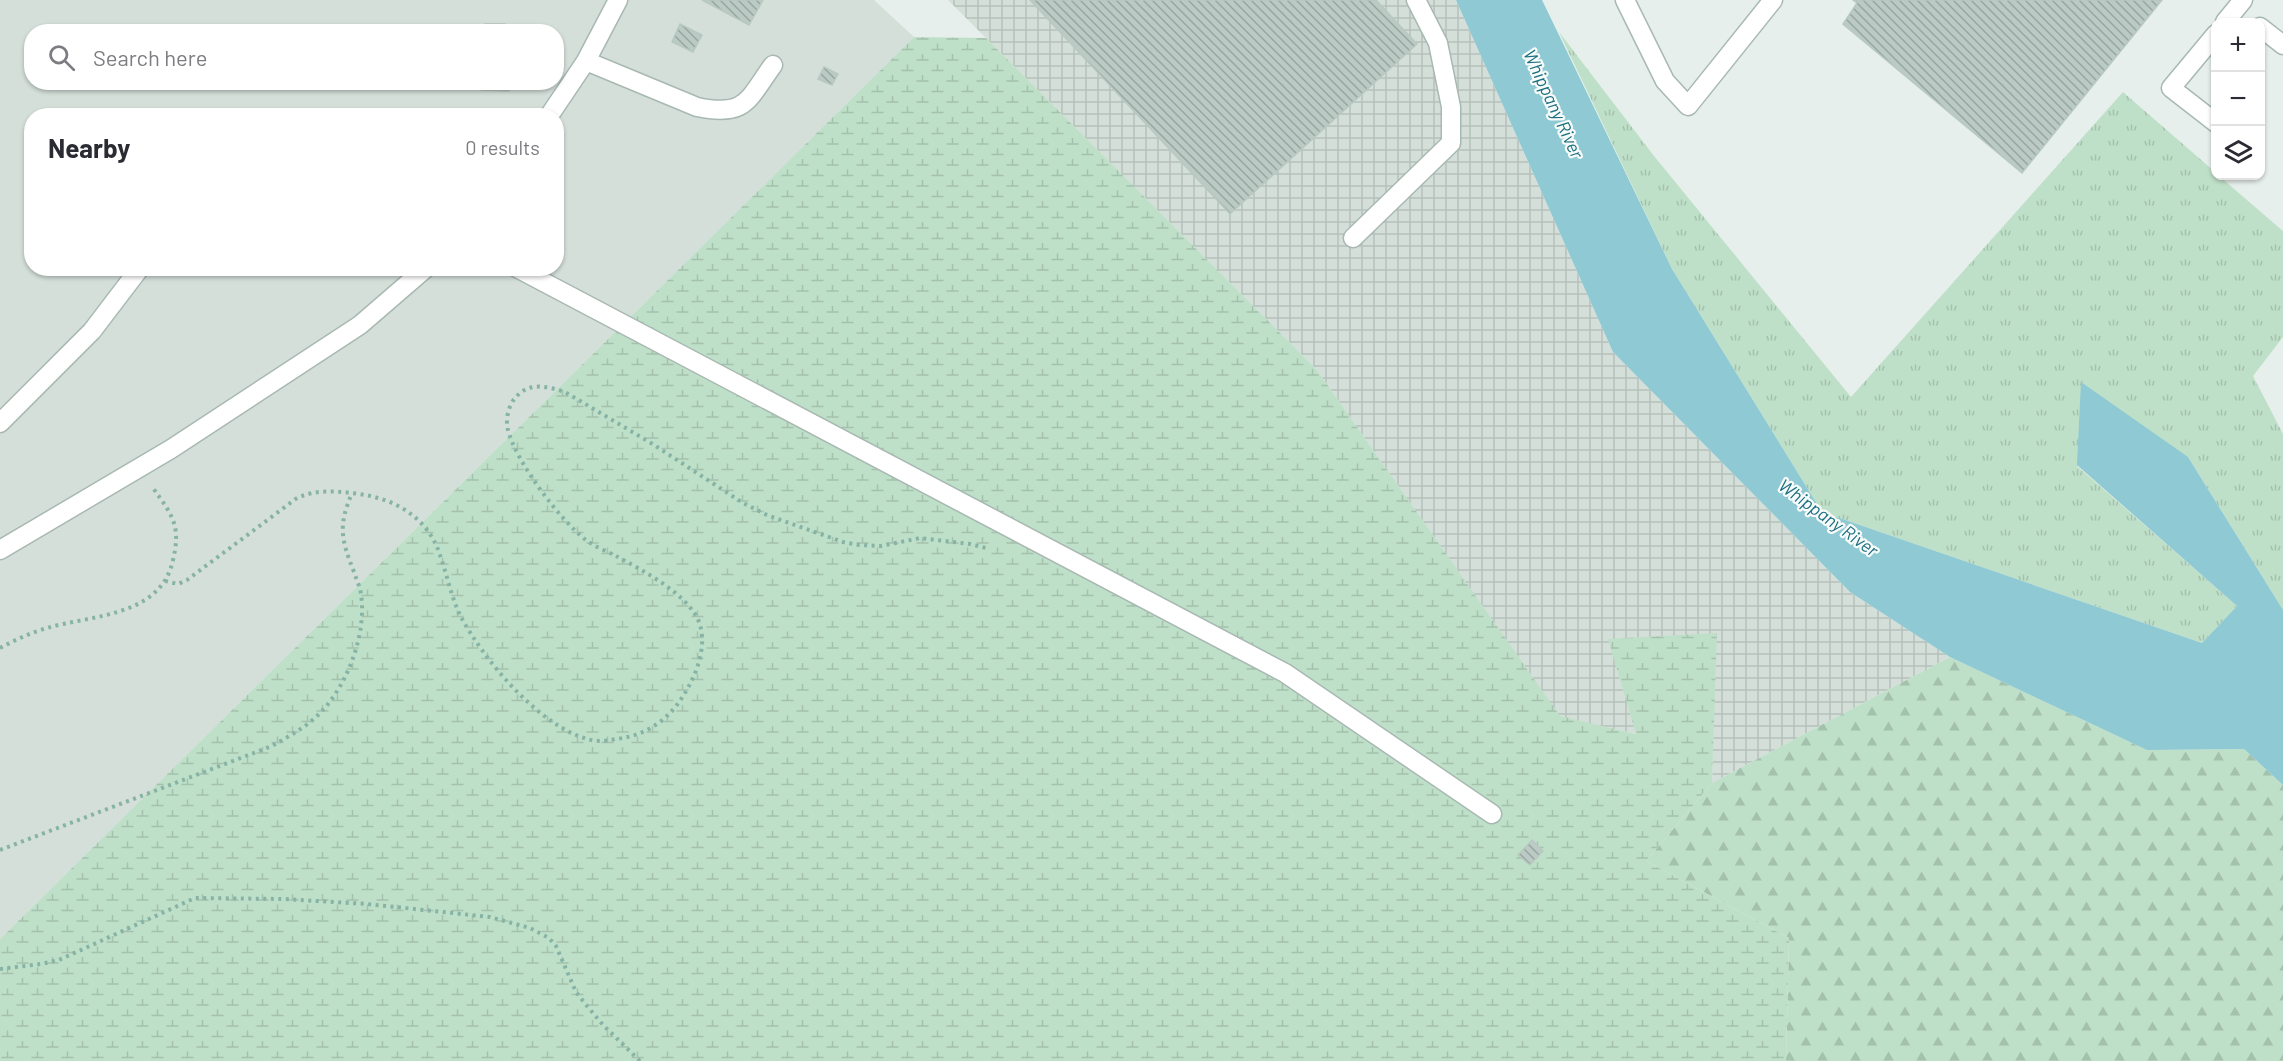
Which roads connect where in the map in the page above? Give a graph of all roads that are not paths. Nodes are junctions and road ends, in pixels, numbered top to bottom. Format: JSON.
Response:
{"nodes":[{"id":1,"x":618,"y":0,"type":"edge"},
{"id":2,"x":1416,"y":0,"type":"edge"},
{"id":3,"x":1625,"y":0,"type":"edge"},
{"id":4,"x":1773,"y":0,"type":"edge"},
{"id":5,"x":2240,"y":4,"type":"edge"},
{"id":6,"x":2228,"y":18,"type":"edge"},
{"id":7,"x":2252,"y":18,"type":"edge"},
{"id":8,"x":2265,"y":31,"type":"edge"},
{"id":9,"x":2211,"y":40,"type":"edge"},
{"id":10,"x":2283,"y":45,"type":"edge"},
{"id":11,"x":586,"y":61,"type":"junction"},
{"id":12,"x":773,"y":65,"type":"dead end"},
{"id":13,"x":554,"y":108,"type":"edge"},
{"id":14,"x":2211,"y":119,"type":"edge"},
{"id":15,"x":1353,"y":238,"type":"dead end"},
{"id":16,"x":134,"y":276,"type":"edge"},
{"id":17,"x":417,"y":276,"type":"edge"},
{"id":18,"x":532,"y":276,"type":"edge"},
{"id":19,"x":0,"y":423,"type":"edge"},
{"id":20,"x":0,"y":550,"type":"edge"},
{"id":21,"x":1492,"y":813,"type":"dead end"}],
"edges":[{"from":1,"to":11,"type":"lane"},
{"from":2,"to":15,"type":"lane"},
{"from":3,"to":4,"type":"lane"},
{"from":5,"to":6,"type":"lane"},
{"from":5,"to":7,"type":"lane"},
{"from":8,"to":10,"type":"lane"},
{"from":9,"to":14,"type":"lane"},
{"from":11,"to":12,"type":"lane"},
{"from":11,"to":13,"type":"lane"},
{"from":16,"to":19,"type":"lane"},
{"from":17,"to":20,"type":"lane"},
{"from":18,"to":21,"type":"lane"}]}
